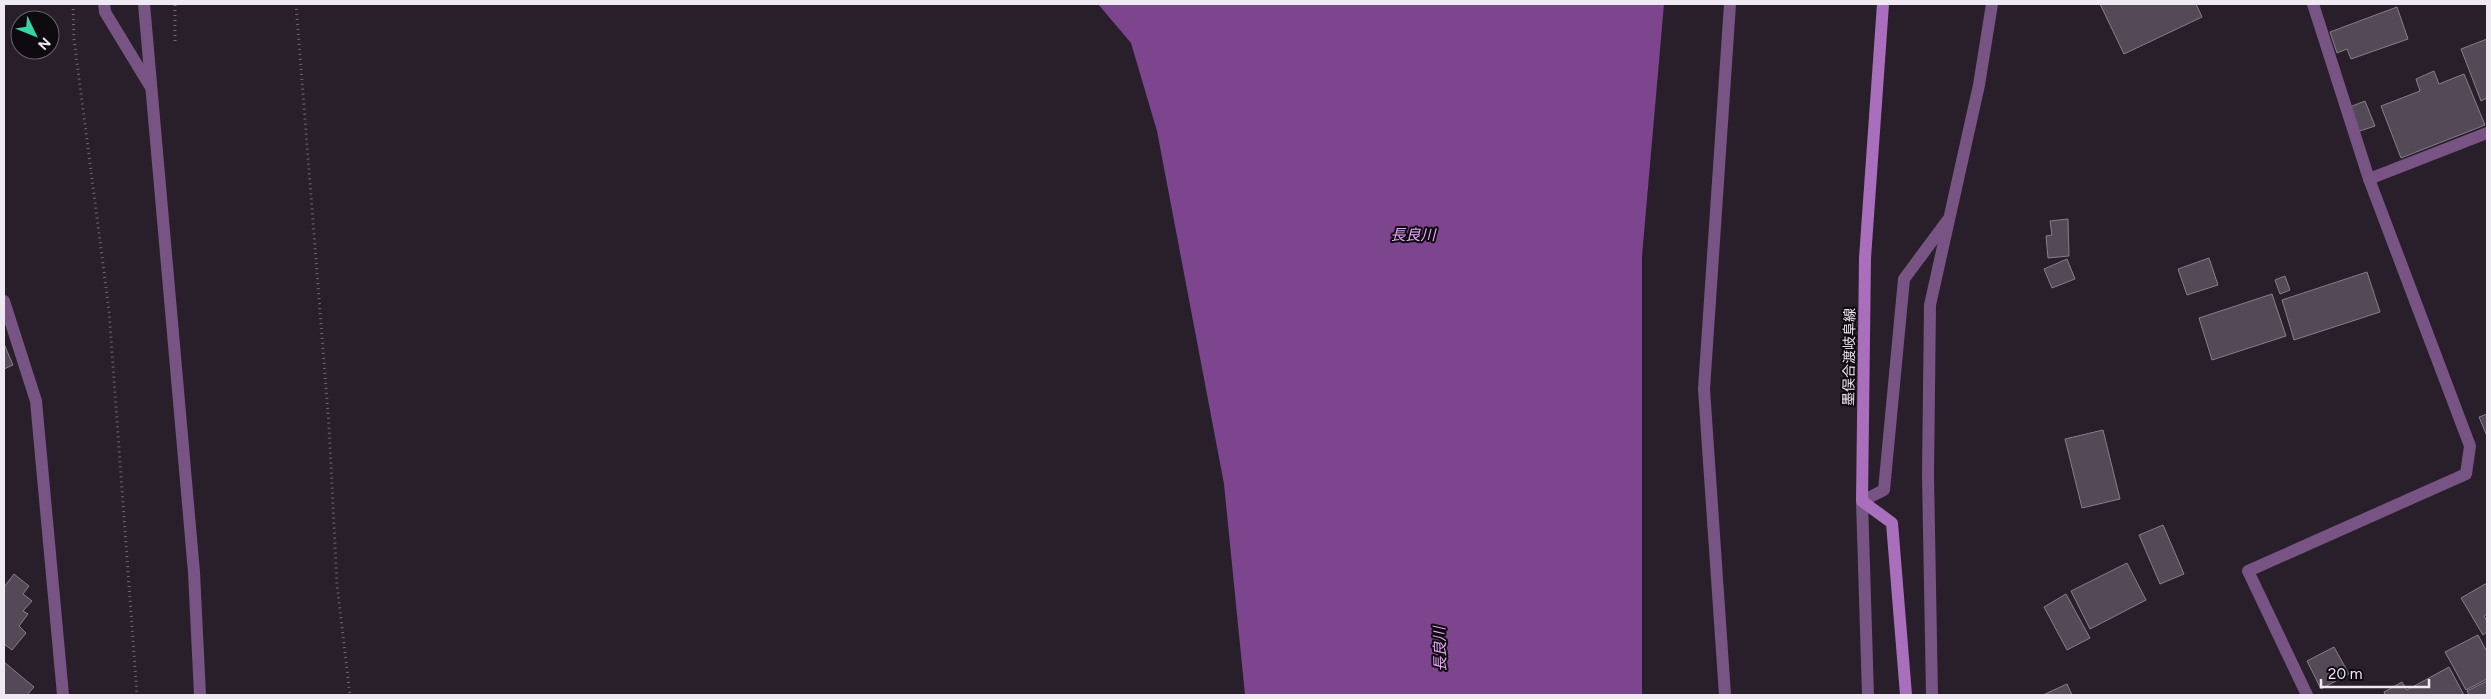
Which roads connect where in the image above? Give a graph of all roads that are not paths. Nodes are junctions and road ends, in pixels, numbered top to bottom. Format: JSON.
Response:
{"nodes":[{"id":1,"x":104,"y":4,"type":"edge"},
{"id":2,"x":144,"y":4,"type":"edge"},
{"id":3,"x":1730,"y":4,"type":"edge"},
{"id":4,"x":1883,"y":4,"type":"edge"},
{"id":5,"x":1992,"y":4,"type":"edge"},
{"id":6,"x":2313,"y":4,"type":"edge"},
{"id":7,"x":152,"y":90,"type":"junction"},
{"id":8,"x":2487,"y":133,"type":"edge"},
{"id":9,"x":2370,"y":179,"type":"junction"},
{"id":10,"x":1951,"y":215,"type":"junction"},
{"id":11,"x":4,"y":301,"type":"edge"},
{"id":12,"x":1862,"y":501,"type":"junction"},
{"id":13,"x":64,"y":695,"type":"edge"},
{"id":14,"x":200,"y":695,"type":"edge"},
{"id":15,"x":1725,"y":695,"type":"edge"},
{"id":16,"x":1868,"y":695,"type":"edge"},
{"id":17,"x":1906,"y":695,"type":"edge"},
{"id":18,"x":1932,"y":695,"type":"edge"},
{"id":19,"x":2307,"y":695,"type":"edge"}],
"edges":[{"from":1,"to":7,"type":"street"},
{"from":2,"to":7,"type":"street"},
{"from":3,"to":15,"type":"street"},
{"from":4,"to":12,"type":"main road","name":"墨俣合渡岐阜線"},
{"from":5,"to":10,"type":"street"},
{"from":6,"to":9,"type":"street"},
{"from":7,"to":14,"type":"street"},
{"from":8,"to":9,"type":"street"},
{"from":9,"to":19,"type":"street"},
{"from":10,"to":12,"type":"street"},
{"from":10,"to":18,"type":"street"},
{"from":11,"to":13,"type":"street"},
{"from":12,"to":16,"type":"street"},
{"from":12,"to":17,"type":"main road"}]}
